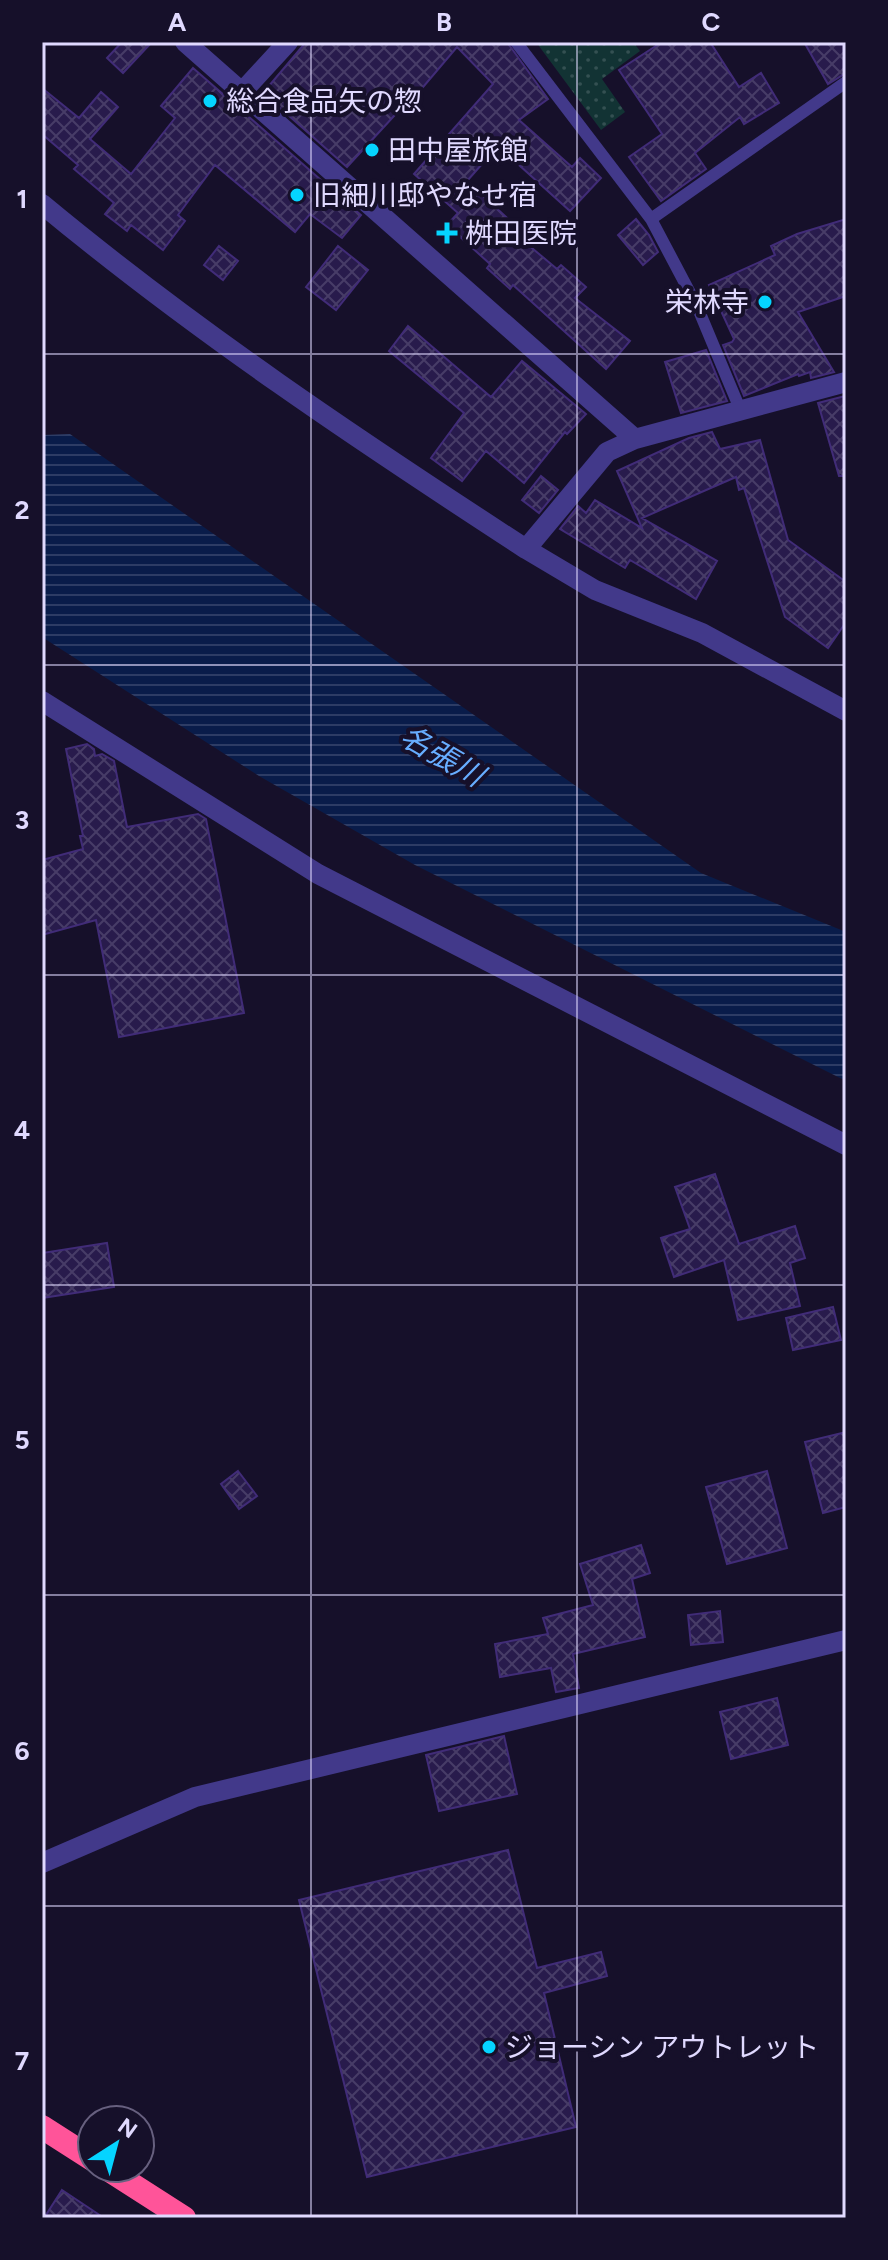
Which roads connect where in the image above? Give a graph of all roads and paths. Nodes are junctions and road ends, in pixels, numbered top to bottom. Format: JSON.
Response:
{"nodes":[{"id":1,"x":185,"y":42,"type":"edge"},
{"id":2,"x":288,"y":42,"type":"edge"},
{"id":3,"x":516,"y":42,"type":"edge"},
{"id":4,"x":846,"y":82,"type":"edge"},
{"id":5,"x":242,"y":92,"type":"junction"},
{"id":6,"x":42,"y":204,"type":"edge"},
{"id":7,"x":651,"y":219,"type":"junction"},
{"id":8,"x":846,"y":382,"type":"edge"},
{"id":9,"x":740,"y":409,"type":"junction"},
{"id":10,"x":635,"y":439,"type":"junction"},
{"id":11,"x":526,"y":549,"type":"junction"},
{"id":12,"x":42,"y":701,"type":"edge"},
{"id":13,"x":846,"y":711,"type":"edge"},
{"id":14,"x":846,"y":1145,"type":"edge"},
{"id":15,"x":846,"y":1640,"type":"edge"},
{"id":16,"x":42,"y":1863,"type":"edge"},
{"id":17,"x":42,"y":2127,"type":"edge"},
{"id":18,"x":76,"y":2149,"type":"edge"},
{"id":19,"x":131,"y":2184,"type":"edge"},
{"id":20,"x":184,"y":2218,"type":"edge"}],
"edges":[{"from":1,"to":5,"type":"street"},
{"from":2,"to":5,"type":"street"},
{"from":3,"to":7,"type":"lane"},
{"from":4,"to":7,"type":"lane"},
{"from":5,"to":10,"type":"street"},
{"from":6,"to":11,"type":"street"},
{"from":7,"to":9,"type":"lane"},
{"from":8,"to":9,"type":"street"},
{"from":9,"to":10,"type":"street"},
{"from":10,"to":11,"type":"street"},
{"from":11,"to":13,"type":"street"},
{"from":12,"to":14,"type":"street"},
{"from":15,"to":16,"type":"street"},
{"from":17,"to":18,"type":"highway"},
{"from":19,"to":20,"type":"highway"}]}
